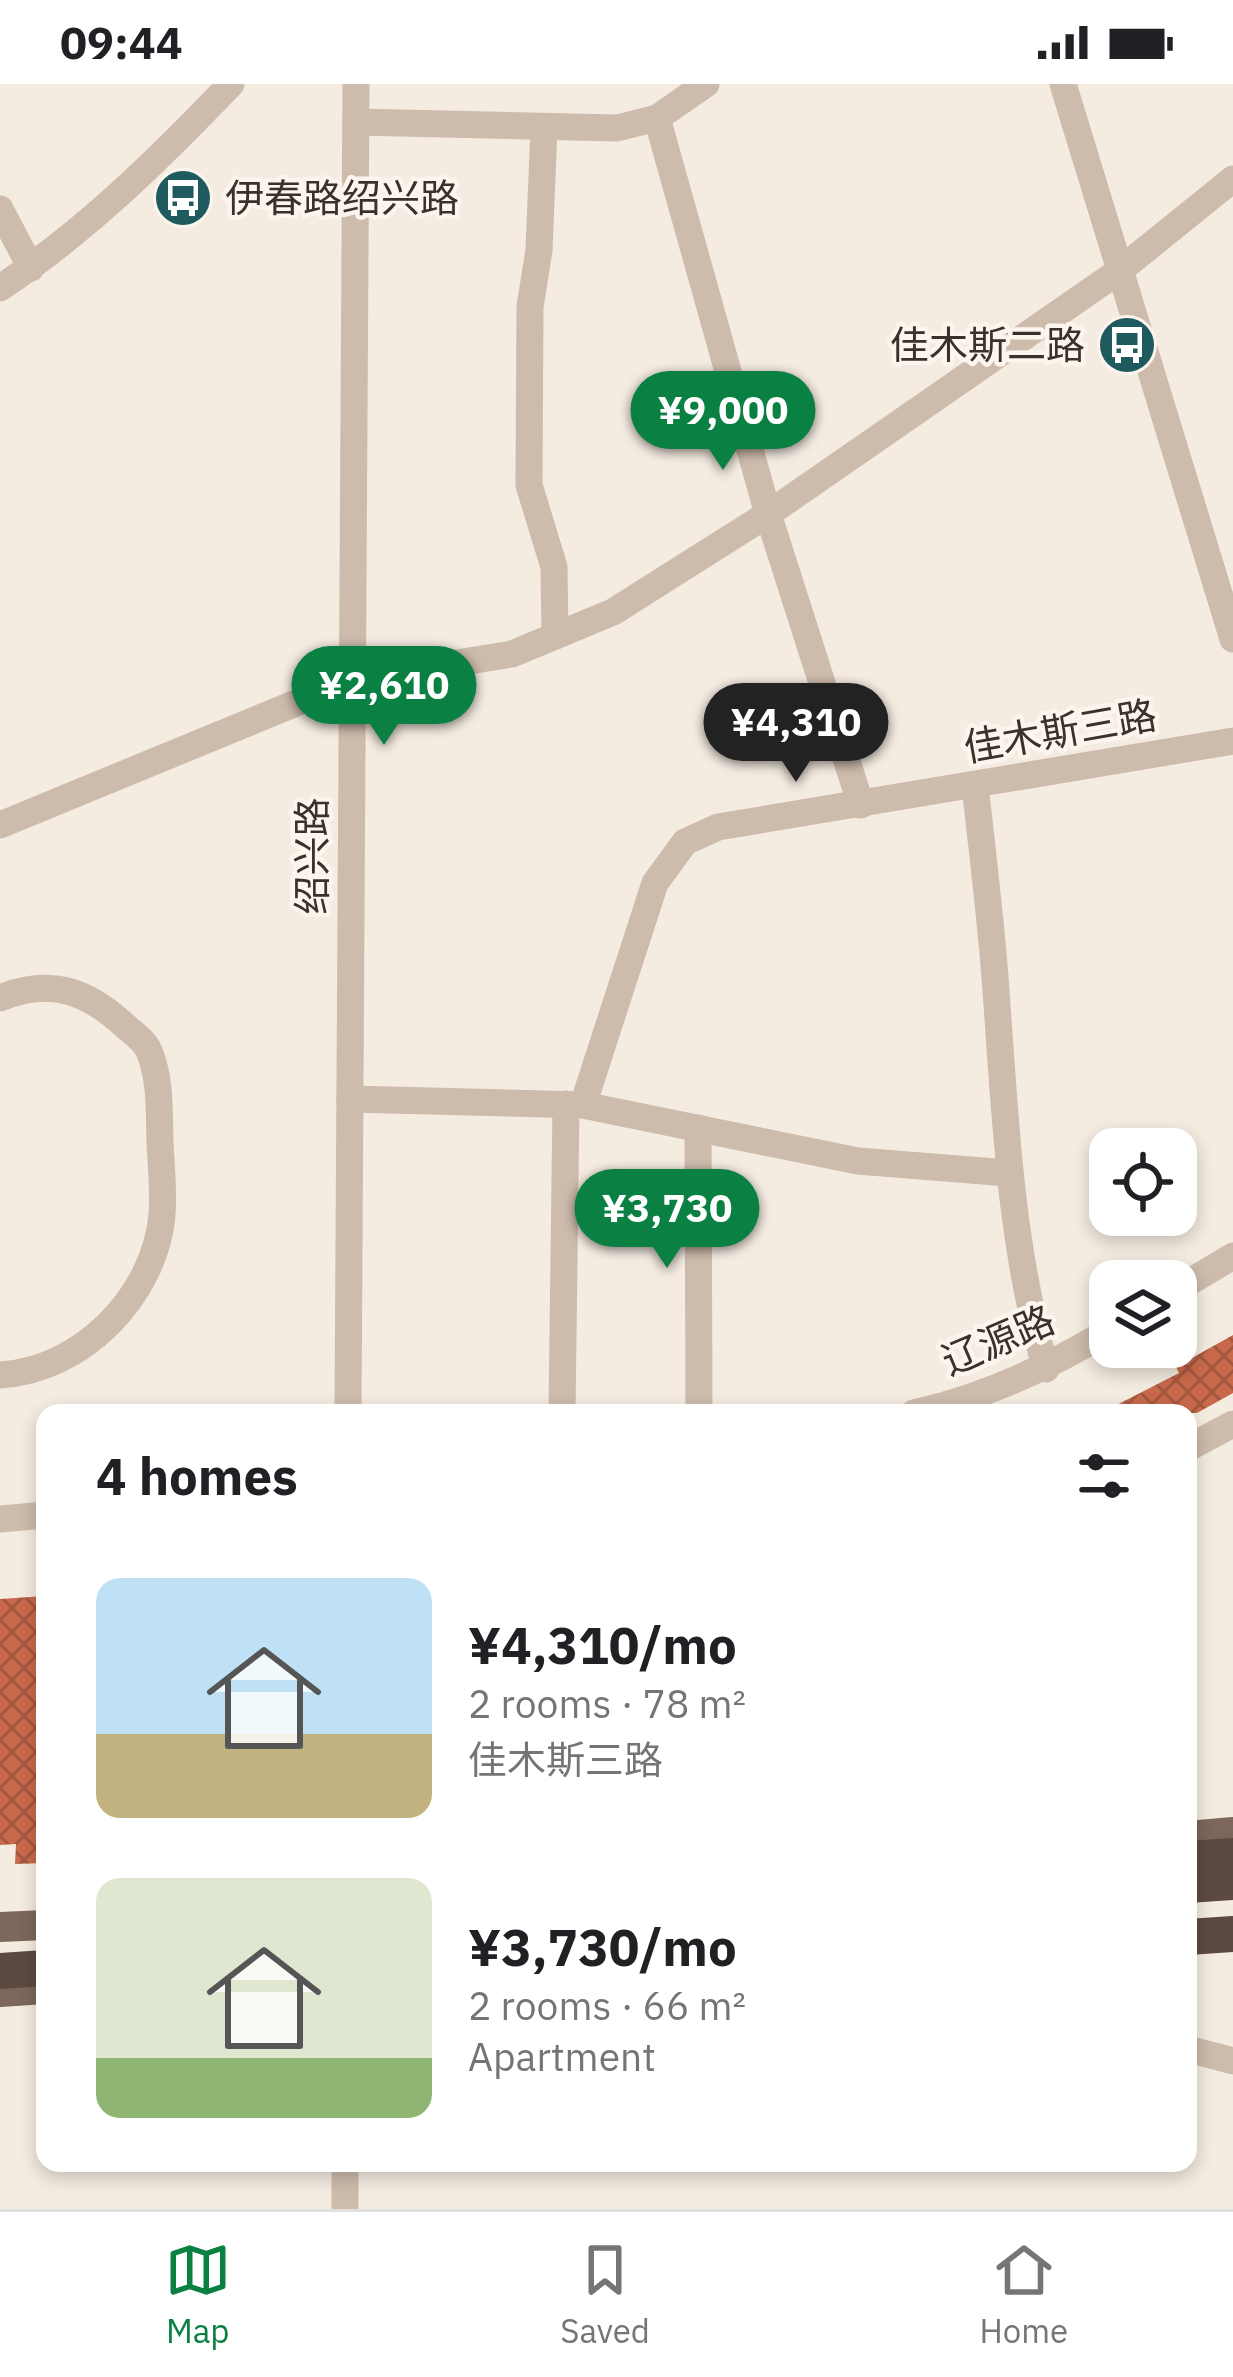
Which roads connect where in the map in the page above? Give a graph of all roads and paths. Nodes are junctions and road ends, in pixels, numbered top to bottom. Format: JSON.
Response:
{"nodes":[{"id":1,"x":231,"y":84,"type":"edge"},
{"id":2,"x":356,"y":84,"type":"edge"},
{"id":3,"x":706,"y":84,"type":"edge"},
{"id":4,"x":1063,"y":84,"type":"edge"},
{"id":5,"x":657,"y":118,"type":"junction"},
{"id":6,"x":356,"y":122,"type":"junction"},
{"id":7,"x":544,"y":128,"type":"junction"},
{"id":8,"x":1233,"y":179,"type":"edge"},
{"id":9,"x":0,"y":208,"type":"edge"},
{"id":10,"x":31,"y":268,"type":"junction"},
{"id":11,"x":1119,"y":271,"type":"junction"},
{"id":12,"x":0,"y":288,"type":"edge"},
{"id":13,"x":768,"y":514,"type":"junction"},
{"id":14,"x":555,"y":636,"type":"junction"},
{"id":15,"x":1233,"y":639,"type":"edge"},
{"id":16,"x":352,"y":680,"type":"junction"},
{"id":17,"x":1233,"y":741,"type":"edge"},
{"id":18,"x":975,"y":785,"type":"junction"},
{"id":19,"x":861,"y":806,"type":"junction"},
{"id":20,"x":0,"y":825,"type":"edge"},
{"id":21,"x":0,"y":998,"type":"edge"},
{"id":22,"x":350,"y":1099,"type":"junction"},
{"id":23,"x":574,"y":1104,"type":"junction"},
{"id":24,"x":698,"y":1128,"type":"junction"},
{"id":25,"x":1008,"y":1173,"type":"junction"},
{"id":26,"x":1233,"y":1256,"type":"edge"},
{"id":27,"x":1197,"y":1277,"type":"edge"},
{"id":28,"x":1089,"y":1343,"type":"edge"},
{"id":29,"x":1046,"y":1369,"type":"junction"},
{"id":30,"x":0,"y":1375,"type":"edge"},
{"id":31,"x":348,"y":1404,"type":"edge"},
{"id":32,"x":562,"y":1404,"type":"edge"},
{"id":33,"x":699,"y":1404,"type":"edge"},
{"id":34,"x":955,"y":1404,"type":"edge"},
{"id":35,"x":1233,"y":1424,"type":"edge"},
{"id":36,"x":1197,"y":1443,"type":"edge"},
{"id":37,"x":36,"y":1516,"type":"edge"},
{"id":38,"x":0,"y":1520,"type":"edge"},
{"id":39,"x":1233,"y":1832,"type":"edge"},
{"id":40,"x":1197,"y":1835,"type":"edge"},
{"id":41,"x":1233,"y":1856,"type":"edge"},
{"id":42,"x":1197,"y":1858,"type":"edge"},
{"id":43,"x":1233,"y":1882,"type":"edge"},
{"id":44,"x":1197,"y":1884,"type":"edge"},
{"id":45,"x":1233,"y":1915,"type":"edge"},
{"id":46,"x":1197,"y":1917,"type":"edge"},
{"id":47,"x":36,"y":1926,"type":"edge"},
{"id":48,"x":0,"y":1928,"type":"edge"},
{"id":49,"x":1233,"y":1934,"type":"edge"},
{"id":50,"x":1197,"y":1936,"type":"edge"},
{"id":51,"x":36,"y":1948,"type":"edge"},
{"id":52,"x":1233,"y":1948,"type":"edge"},
{"id":53,"x":0,"y":1950,"type":"edge"},
{"id":54,"x":1197,"y":1950,"type":"edge"},
{"id":55,"x":36,"y":1969,"type":"edge"},
{"id":56,"x":0,"y":1971,"type":"edge"},
{"id":57,"x":36,"y":1990,"type":"edge"},
{"id":58,"x":0,"y":1992,"type":"edge"},
{"id":59,"x":1197,"y":2051,"type":"edge"},
{"id":60,"x":1233,"y":2061,"type":"edge"},
{"id":61,"x":345,"y":2172,"type":"edge"},
{"id":62,"x":345,"y":2209,"type":"edge"}],
"edges":[{"from":1,"to":10,"type":"street"},
{"from":2,"to":6,"type":"street","name":"绍兴路"},
{"from":3,"to":5,"type":"street"},
{"from":4,"to":11,"type":"street"},
{"from":5,"to":7,"type":"street"},
{"from":5,"to":13,"type":"street"},
{"from":6,"to":7,"type":"street"},
{"from":6,"to":16,"type":"street","name":"绍兴路"},
{"from":7,"to":14,"type":"street"},
{"from":8,"to":11,"type":"street"},
{"from":9,"to":10,"type":"street"},
{"from":10,"to":12,"type":"street"},
{"from":11,"to":13,"type":"street"},
{"from":11,"to":15,"type":"street"},
{"from":13,"to":14,"type":"street"},
{"from":13,"to":19,"type":"street"},
{"from":14,"to":16,"type":"street"},
{"from":16,"to":20,"type":"street"},
{"from":16,"to":22,"type":"street","name":"绍兴路"},
{"from":17,"to":18,"type":"street","name":"佳木斯三路"},
{"from":18,"to":19,"type":"street","name":"佳木斯三路"},
{"from":18,"to":25,"type":"street"},
{"from":19,"to":23,"type":"street","name":"佳木斯三路"},
{"from":21,"to":30,"type":"street"},
{"from":22,"to":23,"type":"street"},
{"from":22,"to":31,"type":"street","name":"绍兴路"},
{"from":23,"to":24,"type":"street"},
{"from":23,"to":32,"type":"street","name":"佳木斯三路"},
{"from":24,"to":25,"type":"street"},
{"from":24,"to":33,"type":"street"},
{"from":25,"to":29,"type":"street"},
{"from":26,"to":27,"type":"street"},
{"from":28,"to":29,"type":"street","name":"辽源路"},
{"from":29,"to":34,"type":"street","name":"辽源路"},
{"from":35,"to":36,"type":"street"},
{"from":37,"to":38,"type":"street"},
{"from":39,"to":40,"type":"main road"},
{"from":41,"to":42,"type":"highway"},
{"from":43,"to":44,"type":"highway"},
{"from":45,"to":46,"type":"highway"},
{"from":47,"to":48,"type":"main road"},
{"from":49,"to":50,"type":"highway"},
{"from":51,"to":53,"type":"highway"},
{"from":52,"to":54,"type":"main road"},
{"from":55,"to":56,"type":"highway"},
{"from":57,"to":58,"type":"main road"},
{"from":59,"to":60,"type":"street"},
{"from":61,"to":62,"type":"street"}]}
